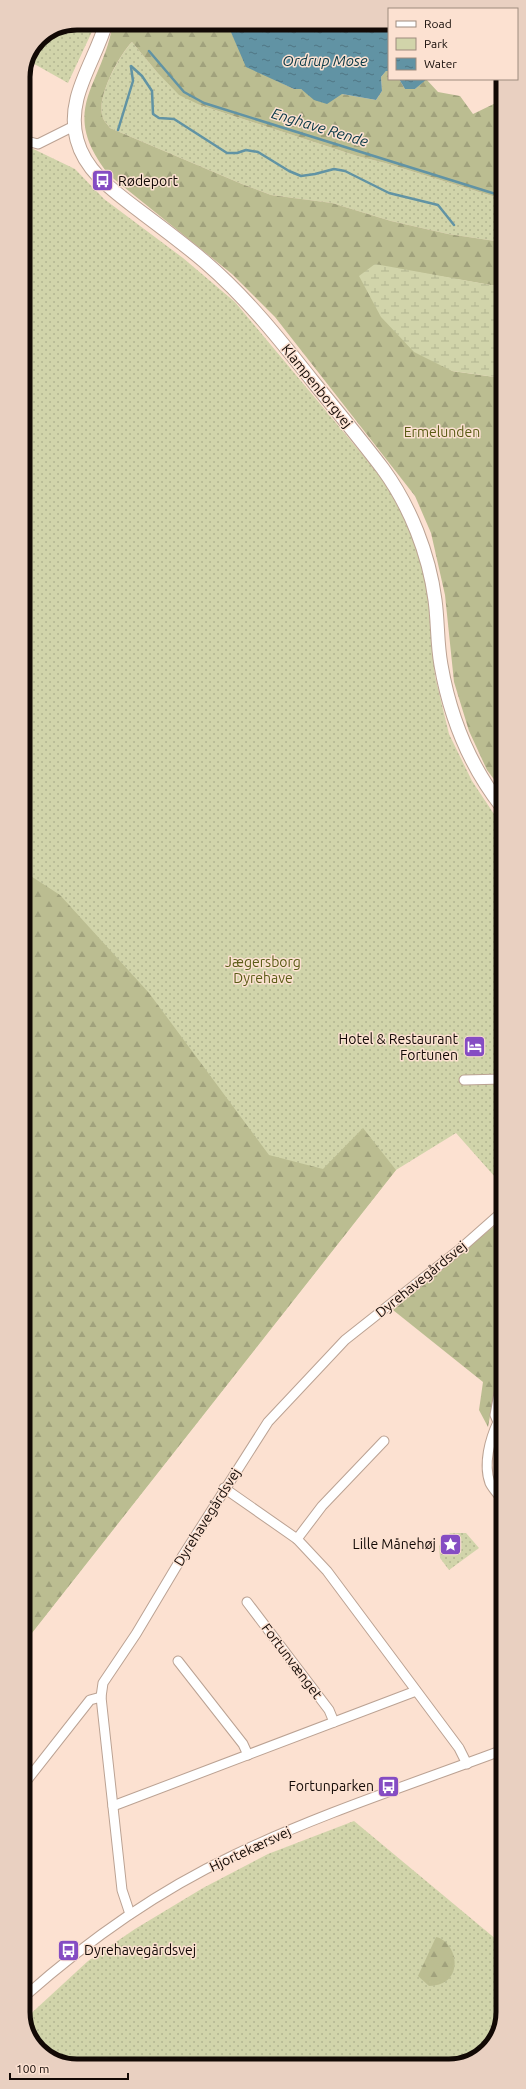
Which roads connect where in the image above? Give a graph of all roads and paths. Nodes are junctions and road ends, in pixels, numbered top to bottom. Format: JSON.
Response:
{"nodes":[{"id":1,"x":104,"y":30,"type":"edge"},
{"id":2,"x":74,"y":126,"type":"junction"},
{"id":3,"x":30,"y":142,"type":"edge"},
{"id":4,"x":496,"y":798,"type":"edge"},
{"id":5,"x":496,"y":1079,"type":"edge"},
{"id":6,"x":464,"y":1080,"type":"dead end"},
{"id":7,"x":496,"y":1217,"type":"edge"},
{"id":8,"x":496,"y":1428,"type":"edge"},
{"id":9,"x":384,"y":1441,"type":"dead end"},
{"id":10,"x":224,"y":1488,"type":"junction"},
{"id":11,"x":496,"y":1491,"type":"edge"},
{"id":12,"x":297,"y":1539,"type":"junction"},
{"id":13,"x":247,"y":1602,"type":"dead end"},
{"id":14,"x":178,"y":1661,"type":"dead end"},
{"id":15,"x":416,"y":1691,"type":"junction"},
{"id":16,"x":101,"y":1697,"type":"junction"},
{"id":17,"x":334,"y":1722,"type":"junction"},
{"id":18,"x":496,"y":1753,"type":"edge"},
{"id":19,"x":248,"y":1755,"type":"junction"},
{"id":20,"x":467,"y":1764,"type":"junction"},
{"id":21,"x":30,"y":1776,"type":"edge"},
{"id":22,"x":113,"y":1806,"type":"junction"},
{"id":23,"x":130,"y":1914,"type":"junction"},
{"id":24,"x":30,"y":1992,"type":"edge"}],
"edges":[{"from":1,"to":2,"type":"street","name":"Klampenborgvej"},
{"from":2,"to":3,"type":"street"},
{"from":2,"to":4,"type":"street","name":"Klampenborgvej"},
{"from":5,"to":6,"type":"street"},
{"from":7,"to":10,"type":"street","name":"Dyrehavegårdsvej"},
{"from":8,"to":11,"type":"street"},
{"from":9,"to":12,"type":"street"},
{"from":10,"to":12,"type":"street"},
{"from":10,"to":16,"type":"street","name":"Dyrehavegårdsvej"},
{"from":12,"to":15,"type":"street"},
{"from":13,"to":17,"type":"street","name":"Fortunvænget"},
{"from":14,"to":19,"type":"street"},
{"from":15,"to":17,"type":"street"},
{"from":15,"to":20,"type":"street"},
{"from":16,"to":21,"type":"street"},
{"from":16,"to":22,"type":"street","name":"Dyrehavegårdsvej"},
{"from":17,"to":19,"type":"street"},
{"from":18,"to":20,"type":"street","name":"Hjortekærsvej"},
{"from":19,"to":22,"type":"street"},
{"from":20,"to":23,"type":"street","name":"Hjortekærsvej"},
{"from":22,"to":23,"type":"street","name":"Dyrehavegårdsvej"},
{"from":23,"to":24,"type":"street","name":"Hjortekærsvej"}]}
